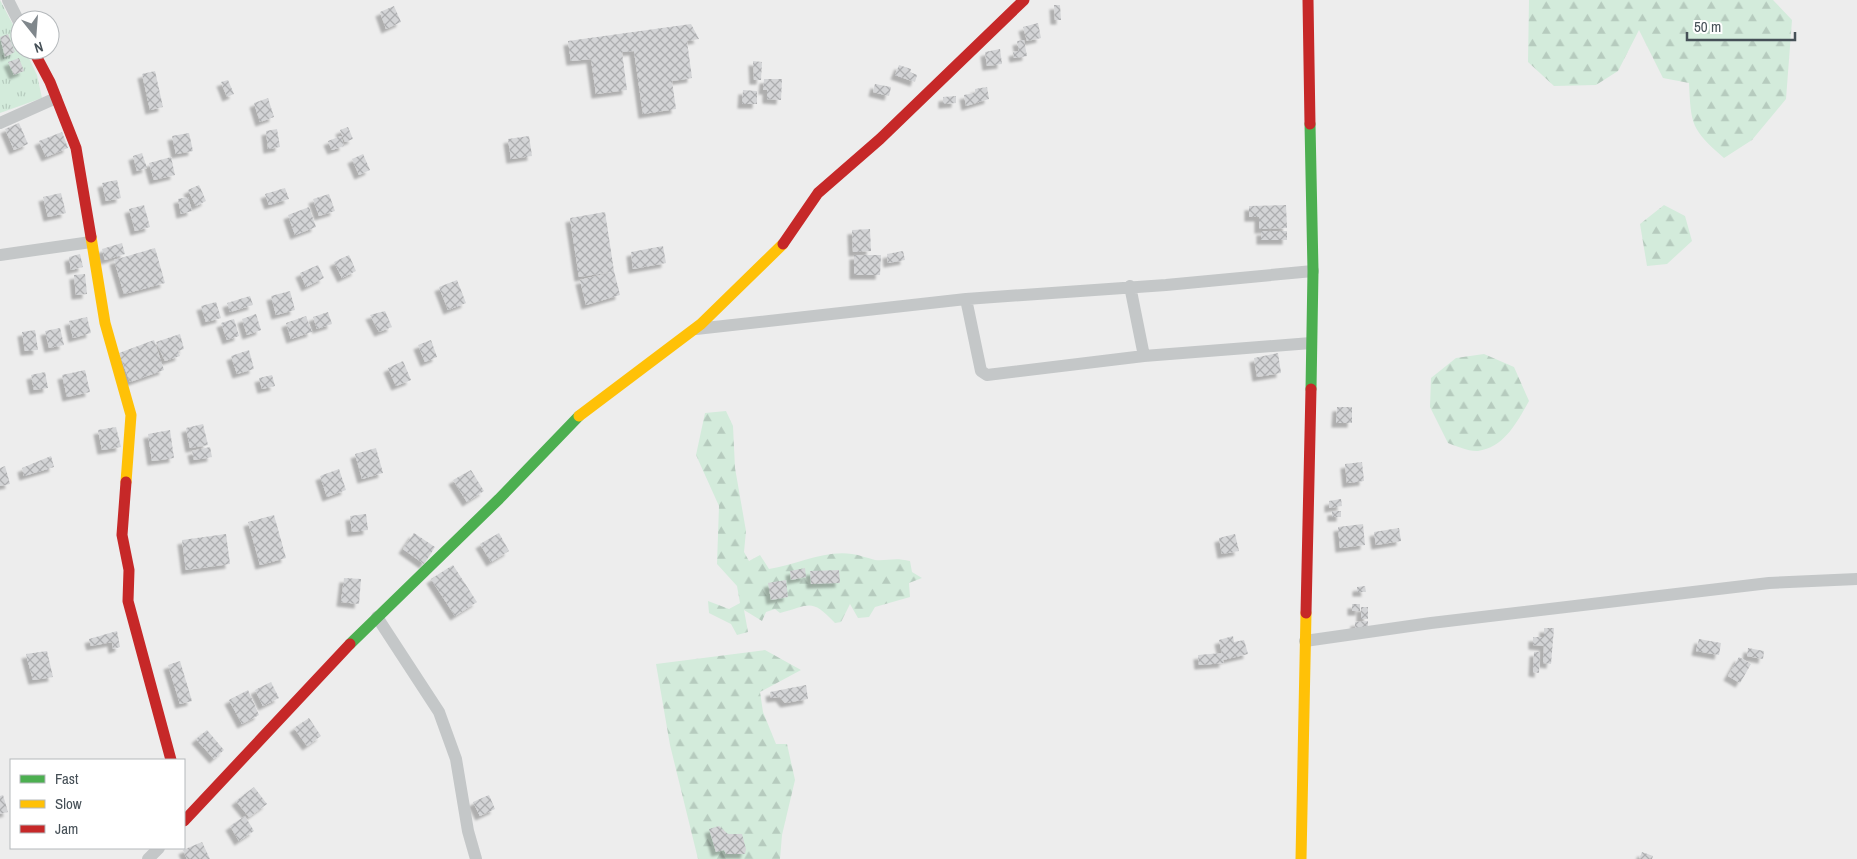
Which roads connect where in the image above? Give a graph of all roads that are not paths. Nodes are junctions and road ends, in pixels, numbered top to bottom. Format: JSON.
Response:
{"nodes":[{"id":1,"x":1024,"y":0,"type":"edge"},
{"id":2,"x":1308,"y":0,"type":"edge"},
{"id":3,"x":39,"y":60,"type":"edge"},
{"id":4,"x":56,"y":98,"type":"junction"},
{"id":5,"x":0,"y":123,"type":"edge"},
{"id":6,"x":91,"y":242,"type":"junction"},
{"id":7,"x":0,"y":255,"type":"edge"},
{"id":8,"x":1313,"y":271,"type":"junction"},
{"id":9,"x":1130,"y":286,"type":"junction"},
{"id":10,"x":966,"y":299,"type":"junction"},
{"id":11,"x":695,"y":329,"type":"junction"},
{"id":12,"x":1311,"y":342,"type":"junction"},
{"id":13,"x":1144,"y":356,"type":"junction"},
{"id":14,"x":1857,"y":579,"type":"edge"},
{"id":15,"x":377,"y":617,"type":"junction"},
{"id":16,"x":1305,"y":641,"type":"junction"},
{"id":17,"x":171,"y":759,"type":"edge"},
{"id":18,"x":185,"y":816,"type":"edge"},
{"id":19,"x":158,"y":849,"type":"edge"},
{"id":20,"x":148,"y":859,"type":"edge"},
{"id":21,"x":476,"y":859,"type":"edge"},
{"id":22,"x":1301,"y":859,"type":"edge"}],
"edges":[{"from":1,"to":11,"type":"street"},
{"from":2,"to":8,"type":"street"},
{"from":3,"to":4,"type":"street"},
{"from":4,"to":5,"type":"street"},
{"from":4,"to":6,"type":"street"},
{"from":6,"to":7,"type":"street"},
{"from":6,"to":17,"type":"street"},
{"from":8,"to":9,"type":"street"},
{"from":8,"to":12,"type":"street"},
{"from":9,"to":10,"type":"street"},
{"from":9,"to":13,"type":"street"},
{"from":10,"to":11,"type":"street"},
{"from":10,"to":13,"type":"street"},
{"from":11,"to":15,"type":"street"},
{"from":12,"to":13,"type":"street"},
{"from":12,"to":16,"type":"street"},
{"from":14,"to":16,"type":"street"},
{"from":15,"to":18,"type":"street"},
{"from":15,"to":21,"type":"street"},
{"from":16,"to":22,"type":"street"},
{"from":19,"to":20,"type":"street"}]}
